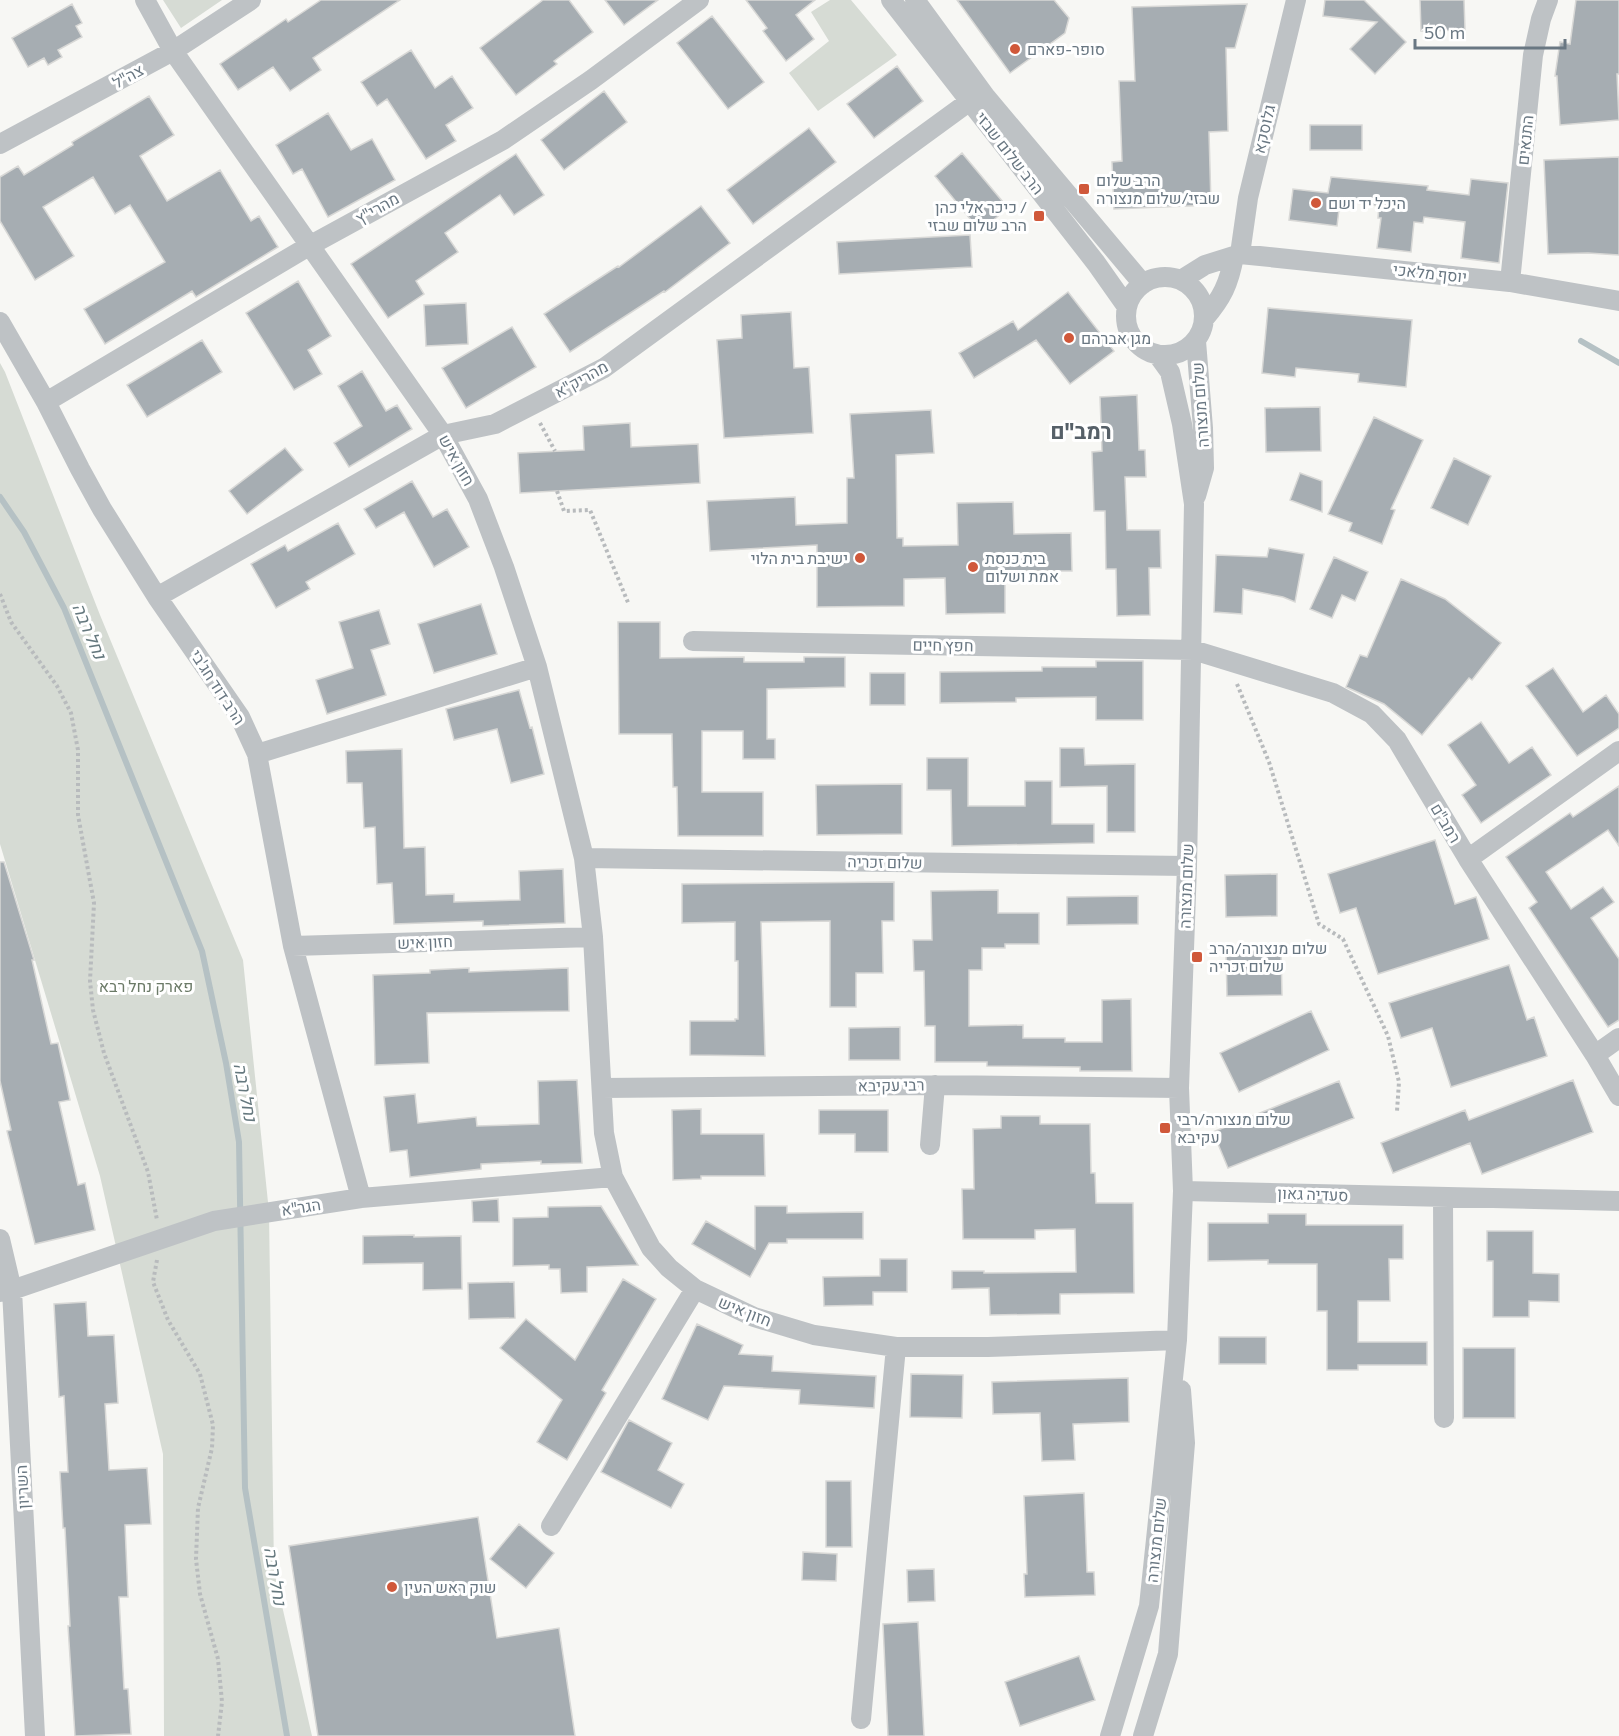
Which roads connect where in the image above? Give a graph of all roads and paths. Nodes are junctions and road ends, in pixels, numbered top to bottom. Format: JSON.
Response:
{"nodes":[{"id":1,"x":145,"y":0,"type":"edge"},
{"id":2,"x":251,"y":0,"type":"edge"},
{"id":3,"x":699,"y":0,"type":"edge"},
{"id":4,"x":891,"y":0,"type":"edge"},
{"id":5,"x":915,"y":0,"type":"edge"},
{"id":6,"x":1296,"y":0,"type":"edge"},
{"id":7,"x":1548,"y":0,"type":"edge"},
{"id":8,"x":173,"y":51,"type":"junction"},
{"id":9,"x":970,"y":101,"type":"junction"},
{"id":10,"x":0,"y":144,"type":"edge"},
{"id":11,"x":309,"y":246,"type":"junction"},
{"id":12,"x":1237,"y":255,"type":"junction"},
{"id":13,"x":1181,"y":280,"type":"junction"},
{"id":14,"x":1510,"y":282,"type":"junction"},
{"id":15,"x":1143,"y":284,"type":"junction"},
{"id":16,"x":1619,"y":301,"type":"edge"},
{"id":17,"x":1127,"y":307,"type":"junction"},
{"id":18,"x":1204,"y":319,"type":"junction"},
{"id":19,"x":0,"y":322,"type":"edge"},
{"id":20,"x":1196,"y":340,"type":"junction"},
{"id":21,"x":1157,"y":354,"type":"junction"},
{"id":22,"x":46,"y":402,"type":"junction"},
{"id":23,"x":532,"y":405,"type":"junction"},
{"id":24,"x":443,"y":435,"type":"junction"},
{"id":25,"x":555,"y":452,"type":"dead end"},
{"id":26,"x":557,"y":491,"type":"dead end"},
{"id":27,"x":1194,"y":504,"type":"junction"},
{"id":28,"x":0,"y":594,"type":"edge"},
{"id":29,"x":158,"y":597,"type":"junction"},
{"id":30,"x":629,"y":605,"type":"dead end"},
{"id":31,"x":693,"y":641,"type":"dead end"},
{"id":32,"x":1192,"y":650,"type":"junction"},
{"id":33,"x":1228,"y":662,"type":"junction"},
{"id":34,"x":537,"y":667,"type":"junction"},
{"id":35,"x":1619,"y":751,"type":"edge"},
{"id":36,"x":257,"y":754,"type":"junction"},
{"id":37,"x":584,"y":858,"type":"junction"},
{"id":38,"x":1468,"y":859,"type":"junction"},
{"id":39,"x":1187,"y":866,"type":"junction"},
{"id":40,"x":593,"y":937,"type":"junction"},
{"id":41,"x":293,"y":946,"type":"junction"},
{"id":42,"x":1619,"y":1038,"type":"edge"},
{"id":43,"x":1595,"y":1055,"type":"junction"},
{"id":44,"x":935,"y":1084,"type":"junction"},
{"id":45,"x":603,"y":1088,"type":"junction"},
{"id":46,"x":1179,"y":1088,"type":"junction"},
{"id":47,"x":1619,"y":1096,"type":"edge"},
{"id":48,"x":1397,"y":1112,"type":"dead end"},
{"id":49,"x":930,"y":1145,"type":"dead end"},
{"id":50,"x":613,"y":1177,"type":"junction"},
{"id":51,"x":1183,"y":1191,"type":"junction"},
{"id":52,"x":361,"y":1198,"type":"junction"},
{"id":53,"x":1443,"y":1198,"type":"junction"},
{"id":54,"x":1619,"y":1201,"type":"edge"},
{"id":55,"x":0,"y":1239,"type":"edge"},
{"id":56,"x":161,"y":1239,"type":"junction"},
{"id":57,"x":695,"y":1289,"type":"junction"},
{"id":58,"x":6,"y":1291,"type":"edge"},
{"id":59,"x":1177,"y":1340,"type":"junction"},
{"id":60,"x":896,"y":1347,"type":"junction"},
{"id":61,"x":1444,"y":1418,"type":"dead end"},
{"id":62,"x":551,"y":1526,"type":"dead end"},
{"id":63,"x":861,"y":1719,"type":"dead end"},
{"id":64,"x":35,"y":1736,"type":"edge"},
{"id":65,"x":218,"y":1736,"type":"edge"},
{"id":66,"x":1110,"y":1736,"type":"edge"},
{"id":67,"x":1143,"y":1736,"type":"edge"}],
"edges":[{"from":1,"to":8,"type":"street","name":"חזון איש"},
{"from":2,"to":8,"type":"street","name":"צה\"ל"},
{"from":3,"to":11,"type":"street","name":"מהרי\"ץ"},
{"from":4,"to":9,"type":"street","name":"הרב שלום שבזי"},
{"from":5,"to":15,"type":"street","name":"הרב שלום שבזי"},
{"from":6,"to":12,"type":"street","name":"גלוסקא"},
{"from":7,"to":14,"type":"street","name":"התנאים"},
{"from":8,"to":10,"type":"street","name":"צה\"ל"},
{"from":8,"to":11,"type":"street","name":"חזון איש"},
{"from":9,"to":17,"type":"street","name":"הרב שלום שבזי"},
{"from":9,"to":23,"type":"street","name":"מהריק\"א"},
{"from":11,"to":22,"type":"street","name":"מהרי\"ץ"},
{"from":11,"to":24,"type":"street","name":"חזון איש"},
{"from":12,"to":13,"type":"street"},
{"from":12,"to":14,"type":"street","name":"יוסף מלאכי"},
{"from":12,"to":18,"type":"street","name":"גלוסקא"},
{"from":13,"to":15,"type":"street"},
{"from":13,"to":18,"type":"street"},
{"from":14,"to":16,"type":"street","name":"יוסף מלאכי"},
{"from":15,"to":17,"type":"street"},
{"from":17,"to":21,"type":"street"},
{"from":18,"to":20,"type":"street"},
{"from":19,"to":22,"type":"street","name":"הרב דוד חג'בי"},
{"from":20,"to":21,"type":"street"},
{"from":20,"to":27,"type":"street","name":"שלום מנצורה"},
{"from":21,"to":27,"type":"street","name":"שלום מנצורה"},
{"from":22,"to":29,"type":"street","name":"הרב דוד חג'בי"},
{"from":23,"to":24,"type":"street","name":"מהריק\"א"},
{"from":23,"to":25,"type":"path"},
{"from":24,"to":29,"type":"street","name":"מהריק\"א"},
{"from":24,"to":34,"type":"street","name":"חזון איש"},
{"from":26,"to":30,"type":"path"},
{"from":27,"to":32,"type":"street","name":"שלום מנצורה"},
{"from":28,"to":56,"type":"path"},
{"from":29,"to":36,"type":"street","name":"הרב דוד חג'בי"},
{"from":31,"to":32,"type":"street","name":"חפץ חיים"},
{"from":32,"to":33,"type":"street","name":"רמב\"ם"},
{"from":32,"to":39,"type":"street","name":"שלום מנצורה"},
{"from":33,"to":38,"type":"street","name":"רמב\"ם"},
{"from":33,"to":48,"type":"path"},
{"from":34,"to":36,"type":"street"},
{"from":34,"to":37,"type":"street","name":"חזון איש"},
{"from":35,"to":38,"type":"street"},
{"from":36,"to":41,"type":"street","name":"הרב דוד חג'בי"},
{"from":37,"to":39,"type":"street","name":"שלום זכריה"},
{"from":37,"to":40,"type":"street","name":"חזון איש"},
{"from":38,"to":43,"type":"street","name":"רמב\"ם"},
{"from":39,"to":46,"type":"street","name":"שלום מנצורה"},
{"from":40,"to":41,"type":"street","name":"חזון איש"},
{"from":40,"to":45,"type":"street","name":"חזון איש"},
{"from":41,"to":52,"type":"street","name":"הרב דוד חג'בי"},
{"from":42,"to":43,"type":"street"},
{"from":43,"to":47,"type":"street","name":"רמב\"ם"},
{"from":44,"to":45,"type":"street","name":"רבי עקיבא"},
{"from":44,"to":46,"type":"street","name":"רבי עקיבא"},
{"from":44,"to":49,"type":"street"},
{"from":45,"to":50,"type":"street","name":"חזון איש"},
{"from":46,"to":51,"type":"street","name":"שלום מנצורה"},
{"from":50,"to":52,"type":"street","name":"הגר\"א"},
{"from":50,"to":57,"type":"street","name":"חזון איש"},
{"from":51,"to":53,"type":"street","name":"סעדיה גאון"},
{"from":51,"to":59,"type":"street","name":"שלום מנצורה"},
{"from":52,"to":56,"type":"street","name":"הגר\"א"},
{"from":53,"to":54,"type":"street","name":"סעדיה גאון"},
{"from":53,"to":61,"type":"street"},
{"from":55,"to":58,"type":"street","name":"השריון"},
{"from":56,"to":58,"type":"street","name":"הגר\"א"},
{"from":56,"to":65,"type":"path"},
{"from":57,"to":60,"type":"street","name":"חזון איש"},
{"from":57,"to":62,"type":"street"},
{"from":58,"to":64,"type":"street","name":"השריון"},
{"from":59,"to":60,"type":"street","name":"חזון איש"},
{"from":59,"to":66,"type":"street","name":"שלום מנצורה"},
{"from":59,"to":67,"type":"street","name":"שלום מנצורה"},
{"from":60,"to":63,"type":"street"}]}
